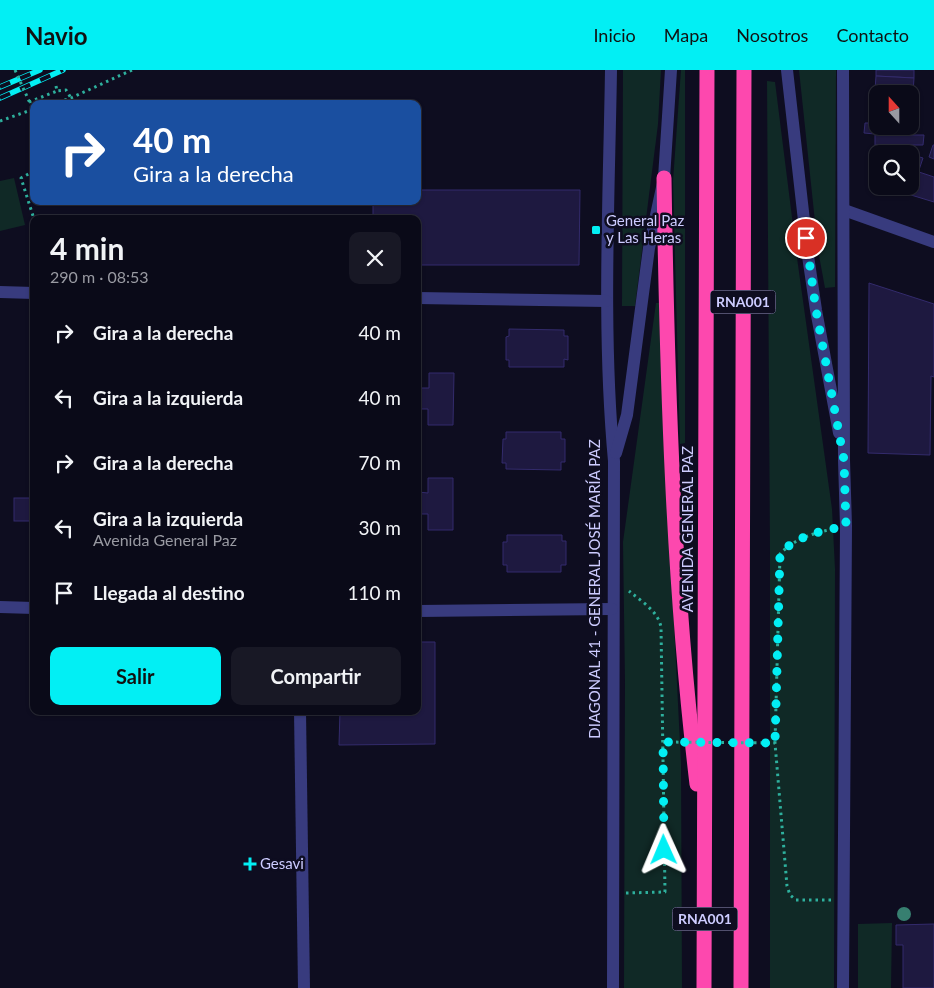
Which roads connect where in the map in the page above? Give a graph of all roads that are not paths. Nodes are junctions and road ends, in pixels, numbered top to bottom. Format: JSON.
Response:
{"nodes":[{"id":1,"x":610,"y":70,"type":"edge"},
{"id":2,"x":670,"y":70,"type":"edge"},
{"id":3,"x":707,"y":70,"type":"edge"},
{"id":4,"x":744,"y":70,"type":"edge"},
{"id":5,"x":787,"y":70,"type":"edge"},
{"id":6,"x":844,"y":70,"type":"edge"},
{"id":7,"x":664,"y":178,"type":"junction"},
{"id":8,"x":844,"y":210,"type":"junction"},
{"id":9,"x":934,"y":242,"type":"edge"},
{"id":10,"x":0,"y":292,"type":"edge"},
{"id":11,"x":30,"y":293,"type":"edge"},
{"id":12,"x":421,"y":298,"type":"edge"},
{"id":13,"x":606,"y":301,"type":"junction"},
{"id":14,"x":844,"y":460,"type":"junction"},
{"id":15,"x":614,"y":461,"type":"junction"},
{"id":16,"x":0,"y":607,"type":"edge"},
{"id":17,"x":30,"y":608,"type":"edge"},
{"id":18,"x":612,"y":609,"type":"junction"},
{"id":19,"x":421,"y":611,"type":"edge"},
{"id":20,"x":300,"y":715,"type":"edge"},
{"id":21,"x":705,"y":850,"type":"junction"},
{"id":22,"x":304,"y":988,"type":"edge"},
{"id":23,"x":613,"y":988,"type":"edge"},
{"id":24,"x":704,"y":988,"type":"edge"},
{"id":25,"x":741,"y":988,"type":"edge"},
{"id":26,"x":843,"y":988,"type":"edge"}],
"edges":[{"from":1,"to":13,"type":"street","name":"DIAGONAL 41 - GENERAL JOSÉ MARÍA PAZ"},
{"from":2,"to":7,"type":"street"},
{"from":3,"to":21,"type":"highway","name":"AVENIDA GENERAL PAZ","number":"RNA001"},
{"from":4,"to":25,"type":"highway","number":"RNA001"},
{"from":5,"to":14,"type":"street"},
{"from":6,"to":8,"type":"street"},
{"from":7,"to":15,"type":"street"},
{"from":7,"to":21,"type":"highway"},
{"from":8,"to":9,"type":"street"},
{"from":8,"to":14,"type":"street"},
{"from":10,"to":11,"type":"street"},
{"from":12,"to":13,"type":"street"},
{"from":13,"to":15,"type":"street","name":"DIAGONAL 41 - GENERAL JOSÉ MARÍA PAZ"},
{"from":14,"to":26,"type":"street"},
{"from":15,"to":18,"type":"street","name":"DIAGONAL 41 - GENERAL JOSÉ MARÍA PAZ"},
{"from":16,"to":17,"type":"street"},
{"from":18,"to":19,"type":"street"},
{"from":18,"to":23,"type":"street","name":"DIAGONAL 41 - GENERAL JOSÉ MARÍA PAZ"},
{"from":20,"to":22,"type":"street"},
{"from":21,"to":24,"type":"highway","name":"AVENIDA GENERAL PAZ","number":"RNA001"}]}
